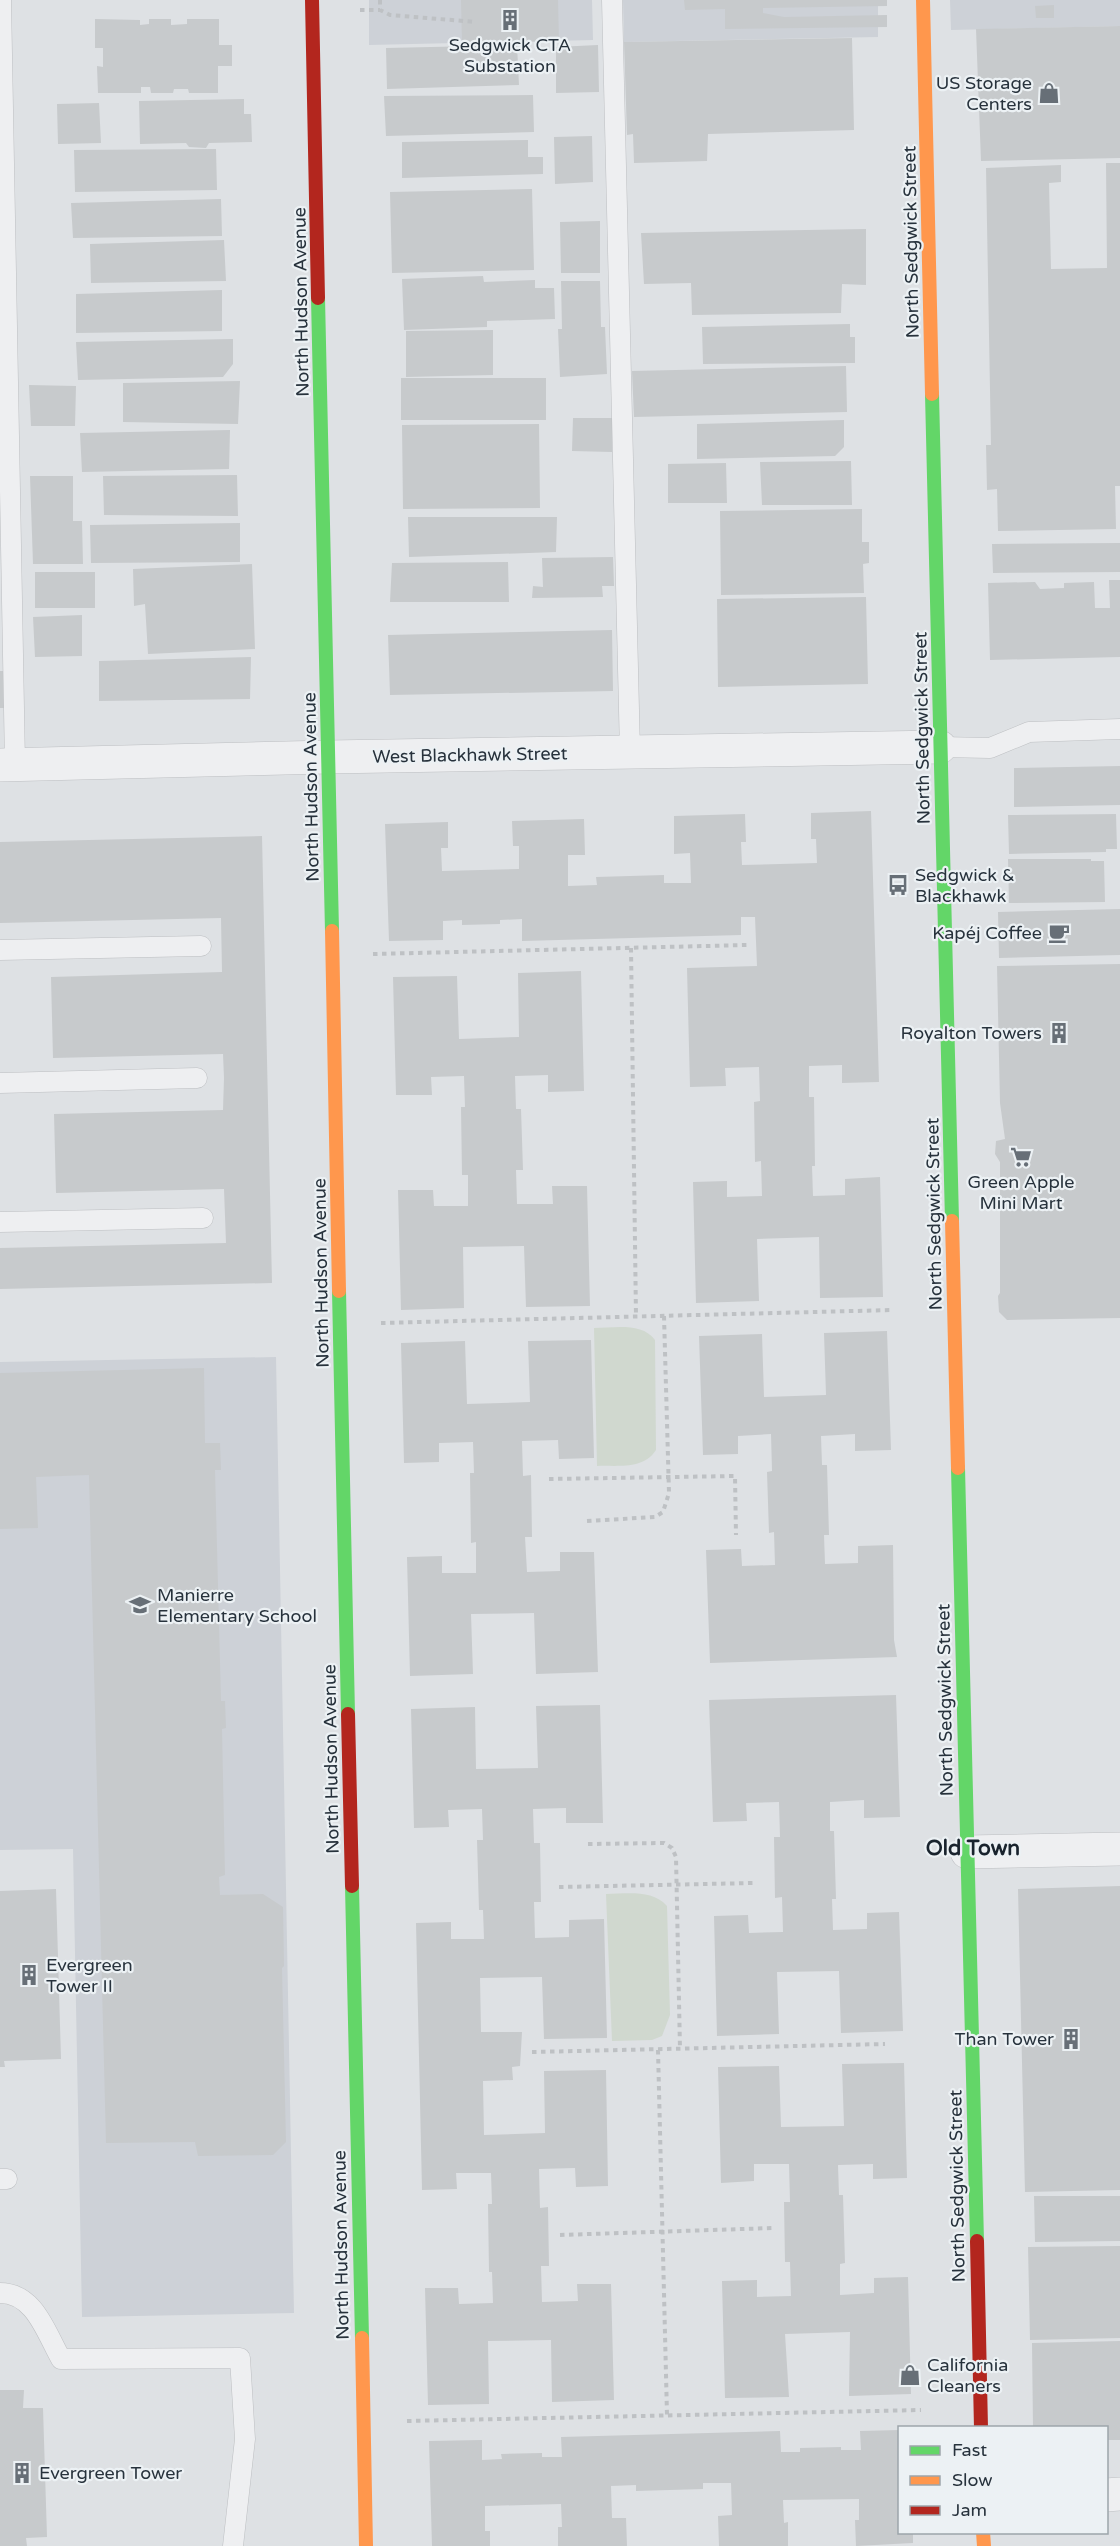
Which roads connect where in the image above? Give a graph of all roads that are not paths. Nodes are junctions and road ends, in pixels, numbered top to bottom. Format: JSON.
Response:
{"nodes":[{"id":1,"x":1,"y":0,"type":"edge"},
{"id":2,"x":312,"y":0,"type":"edge"},
{"id":3,"x":612,"y":0,"type":"edge"},
{"id":4,"x":923,"y":0,"type":"edge"},
{"id":5,"x":1120,"y":729,"type":"edge"},
{"id":6,"x":940,"y":747,"type":"junction"},
{"id":7,"x":630,"y":752,"type":"junction"},
{"id":8,"x":328,"y":757,"type":"junction"},
{"id":9,"x":8,"y":764,"type":"edge"},
{"id":10,"x":201,"y":946,"type":"dead end"},
{"id":11,"x":0,"y":950,"type":"edge"},
{"id":12,"x":197,"y":1078,"type":"dead end"},
{"id":13,"x":0,"y":1083,"type":"edge"},
{"id":14,"x":203,"y":1218,"type":"dead end"},
{"id":15,"x":0,"y":1222,"type":"edge"},
{"id":16,"x":1120,"y":1849,"type":"edge"},
{"id":17,"x":967,"y":1852,"type":"junction"},
{"id":18,"x":0,"y":2294,"type":"edge"},
{"id":19,"x":981,"y":2426,"type":"edge"},
{"id":20,"x":233,"y":2546,"type":"edge"},
{"id":21,"x":366,"y":2546,"type":"edge"}],
"edges":[{"from":1,"to":9,"type":"lane"},
{"from":2,"to":8,"type":"street","name":"North Hudson Avenue"},
{"from":3,"to":7,"type":"lane"},
{"from":4,"to":6,"type":"street","name":"North Sedgwick Street"},
{"from":5,"to":6,"type":"lane"},
{"from":6,"to":7,"type":"street","name":"West Blackhawk Street"},
{"from":6,"to":17,"type":"street","name":"North Sedgwick Street"},
{"from":7,"to":8,"type":"street","name":"West Blackhawk Street"},
{"from":8,"to":9,"type":"street","name":"West Blackhawk Street"},
{"from":8,"to":21,"type":"street","name":"North Hudson Avenue"},
{"from":10,"to":11,"type":"lane"},
{"from":12,"to":13,"type":"lane"},
{"from":14,"to":15,"type":"lane"},
{"from":16,"to":17,"type":"street"},
{"from":17,"to":19,"type":"street","name":"North Sedgwick Street"},
{"from":18,"to":20,"type":"lane"}]}
